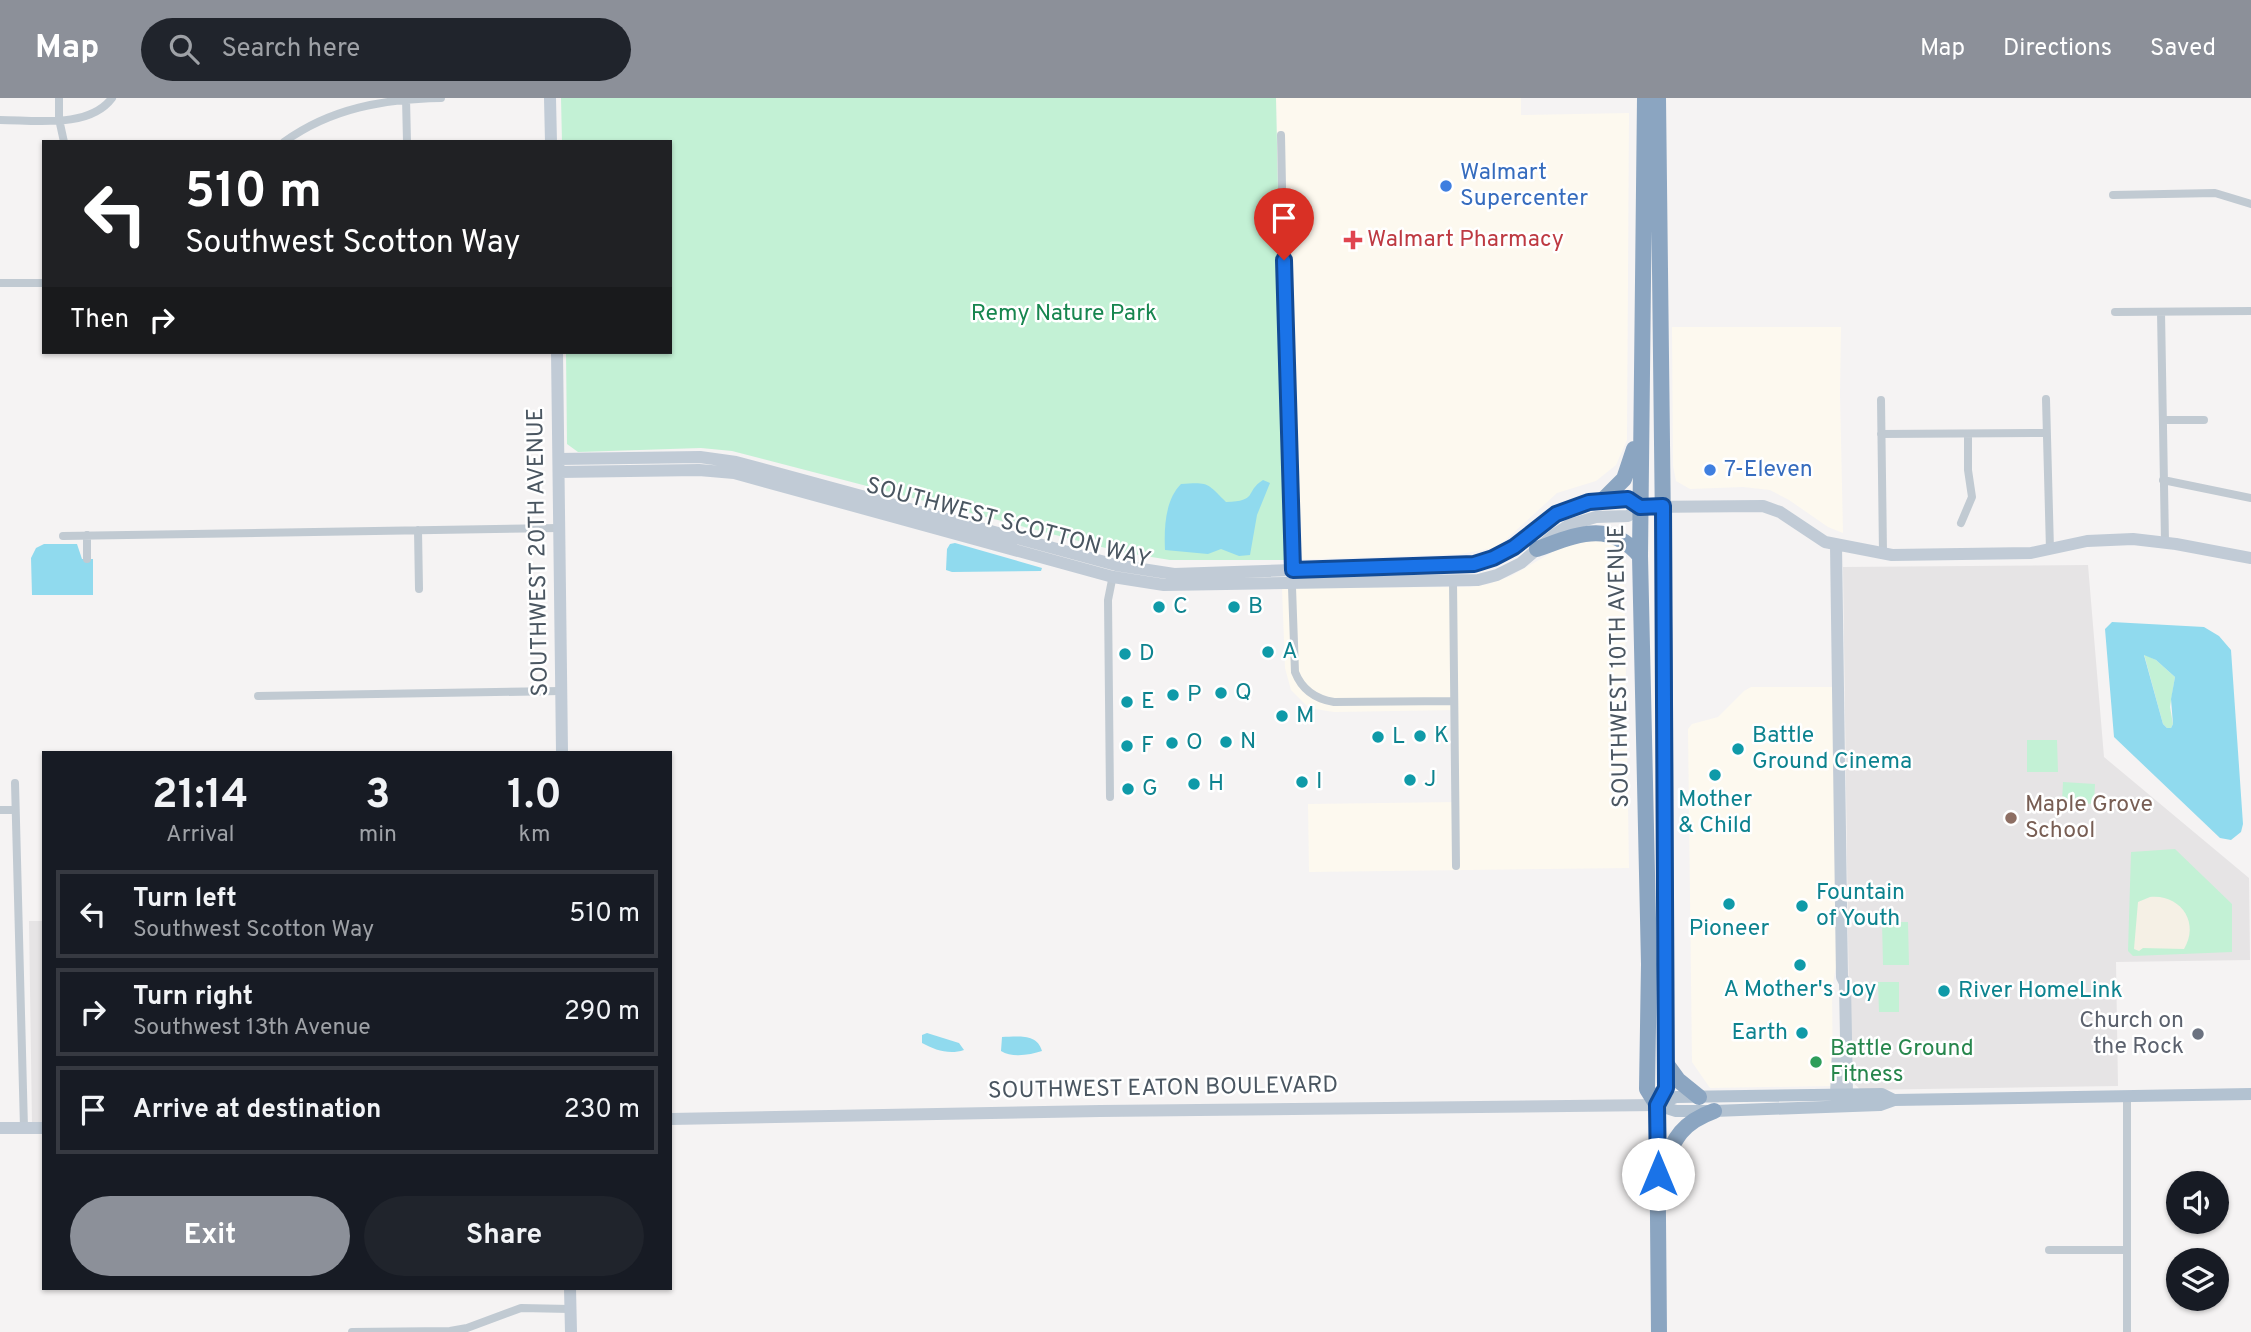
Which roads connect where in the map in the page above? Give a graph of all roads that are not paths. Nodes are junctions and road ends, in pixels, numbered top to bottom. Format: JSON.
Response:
{"nodes":[{"id":1,"x":59,"y":98,"type":"edge"},
{"id":2,"x":112,"y":98,"type":"edge"},
{"id":3,"x":406,"y":98,"type":"edge"},
{"id":4,"x":441,"y":98,"type":"edge"},
{"id":5,"x":550,"y":98,"type":"edge"},
{"id":6,"x":1645,"y":98,"type":"edge"},
{"id":7,"x":1658,"y":98,"type":"edge"},
{"id":8,"x":59,"y":119,"type":"junction"},
{"id":9,"x":0,"y":120,"type":"edge"},
{"id":10,"x":1281,"y":135,"type":"dead end"},
{"id":11,"x":64,"y":140,"type":"edge"},
{"id":12,"x":287,"y":140,"type":"edge"},
{"id":13,"x":407,"y":140,"type":"edge"},
{"id":14,"x":551,"y":140,"type":"edge"},
{"id":15,"x":2113,"y":195,"type":"dead end"},
{"id":16,"x":2251,"y":204,"type":"edge"},
{"id":17,"x":0,"y":283,"type":"edge"},
{"id":18,"x":42,"y":283,"type":"edge"},
{"id":19,"x":2251,"y":311,"type":"edge"},
{"id":20,"x":2115,"y":312,"type":"dead end"},
{"id":21,"x":2161,"y":312,"type":"junction"},
{"id":22,"x":557,"y":354,"type":"edge"},
{"id":23,"x":2046,"y":399,"type":"dead end"},
{"id":24,"x":1881,"y":400,"type":"dead end"},
{"id":25,"x":2163,"y":420,"type":"junction"},
{"id":26,"x":2204,"y":420,"type":"dead end"},
{"id":27,"x":1641,"y":431,"type":"junction"},
{"id":28,"x":1968,"y":433,"type":"junction"},
{"id":29,"x":2046,"y":433,"type":"junction"},
{"id":30,"x":1881,"y":434,"type":"junction"},
{"id":31,"x":559,"y":459,"type":"junction"},
{"id":32,"x":559,"y":472,"type":"junction"},
{"id":33,"x":2163,"y":480,"type":"junction"},
{"id":34,"x":795,"y":483,"type":"junction"},
{"id":35,"x":2251,"y":498,"type":"edge"},
{"id":36,"x":1602,"y":500,"type":"junction"},
{"id":37,"x":1663,"y":506,"type":"junction"},
{"id":38,"x":1640,"y":507,"type":"junction"},
{"id":39,"x":1961,"y":523,"type":"dead end"},
{"id":40,"x":559,"y":528,"type":"junction"},
{"id":41,"x":418,"y":530,"type":"junction"},
{"id":42,"x":87,"y":535,"type":"junction"},
{"id":43,"x":63,"y":536,"type":"dead end"},
{"id":44,"x":2165,"y":542,"type":"junction"},
{"id":45,"x":1836,"y":545,"type":"junction"},
{"id":46,"x":1537,"y":550,"type":"junction"},
{"id":47,"x":2050,"y":550,"type":"junction"},
{"id":48,"x":1883,"y":553,"type":"junction"},
{"id":49,"x":1640,"y":556,"type":"junction"},
{"id":50,"x":2251,"y":558,"type":"edge"},
{"id":51,"x":87,"y":559,"type":"dead end"},
{"id":52,"x":1293,"y":570,"type":"junction"},
{"id":53,"x":1114,"y":571,"type":"junction"},
{"id":54,"x":1453,"y":581,"type":"junction"},
{"id":55,"x":1293,"y":584,"type":"junction"},
{"id":56,"x":419,"y":589,"type":"dead end"},
{"id":57,"x":561,"y":691,"type":"junction"},
{"id":58,"x":258,"y":696,"type":"dead end"},
{"id":59,"x":1454,"y":701,"type":"junction"},
{"id":60,"x":562,"y":751,"type":"edge"},
{"id":61,"x":16,"y":783,"type":"dead end"},
{"id":62,"x":1110,"y":797,"type":"dead end"},
{"id":63,"x":0,"y":810,"type":"edge"},
{"id":64,"x":15,"y":810,"type":"junction"},
{"id":65,"x":1456,"y":866,"type":"dead end"},
{"id":66,"x":1665,"y":1062,"type":"junction"},
{"id":67,"x":1842,"y":1094,"type":"junction"},
{"id":68,"x":2251,"y":1094,"type":"edge"},
{"id":69,"x":2127,"y":1096,"type":"junction"},
{"id":70,"x":1699,"y":1097,"type":"junction"},
{"id":71,"x":1894,"y":1100,"type":"junction"},
{"id":72,"x":1657,"y":1105,"type":"junction"},
{"id":73,"x":1802,"y":1108,"type":"junction"},
{"id":74,"x":1714,"y":1111,"type":"junction"},
{"id":75,"x":672,"y":1119,"type":"edge"},
{"id":76,"x":0,"y":1128,"type":"edge"},
{"id":77,"x":24,"y":1128,"type":"junction"},
{"id":78,"x":42,"y":1128,"type":"edge"},
{"id":79,"x":1658,"y":1174,"type":"junction"},
{"id":80,"x":2049,"y":1250,"type":"dead end"},
{"id":81,"x":2127,"y":1250,"type":"junction"},
{"id":82,"x":570,"y":1290,"type":"edge"},
{"id":83,"x":570,"y":1309,"type":"junction"},
{"id":84,"x":352,"y":1332,"type":"edge"},
{"id":85,"x":571,"y":1332,"type":"edge"},
{"id":86,"x":1659,"y":1332,"type":"edge"},
{"id":87,"x":2127,"y":1332,"type":"edge"}],
"edges":[{"from":1,"to":8,"type":"street"},
{"from":2,"to":8,"type":"street"},
{"from":3,"to":4,"type":"street"},
{"from":3,"to":12,"type":"street"},
{"from":3,"to":13,"type":"street"},
{"from":5,"to":14,"type":"street"},
{"from":6,"to":27,"type":"highway","name":"SOUTHWEST 10TH AVENUE"},
{"from":7,"to":37,"type":"highway","name":"SOUTHWEST 10TH AVENUE"},
{"from":8,"to":9,"type":"street"},
{"from":8,"to":11,"type":"street"},
{"from":10,"to":52,"type":"street"},
{"from":15,"to":16,"type":"street"},
{"from":17,"to":18,"type":"street"},
{"from":19,"to":21,"type":"street"},
{"from":20,"to":21,"type":"street"},
{"from":21,"to":25,"type":"street"},
{"from":22,"to":31,"type":"street","name":"SOUTHWEST 20TH AVENUE"},
{"from":23,"to":29,"type":"street"},
{"from":24,"to":30,"type":"street"},
{"from":25,"to":26,"type":"street"},
{"from":25,"to":33,"type":"street"},
{"from":27,"to":36,"type":"highway"},
{"from":27,"to":38,"type":"highway","name":"SOUTHWEST 10TH AVENUE"},
{"from":28,"to":29,"type":"street"},
{"from":28,"to":30,"type":"street"},
{"from":28,"to":39,"type":"street"},
{"from":29,"to":47,"type":"street"},
{"from":30,"to":48,"type":"street"},
{"from":31,"to":32,"type":"street","name":"SOUTHWEST 20TH AVENUE"},
{"from":31,"to":34,"type":"street","name":"SOUTHWEST SCOTTON WAY"},
{"from":32,"to":34,"type":"street","name":"SOUTHWEST SCOTTON WAY"},
{"from":32,"to":40,"type":"street","name":"SOUTHWEST 20TH AVENUE"},
{"from":33,"to":35,"type":"street"},
{"from":33,"to":44,"type":"street"},
{"from":34,"to":53,"type":"street","name":"SOUTHWEST SCOTTON WAY"},
{"from":36,"to":38,"type":"street","name":"SOUTHWEST SCOTTON WAY"},
{"from":36,"to":52,"type":"street","name":"SOUTHWEST SCOTTON WAY"},
{"from":37,"to":38,"type":"street","name":"SOUTHWEST SCOTTON WAY"},
{"from":37,"to":45,"type":"street","name":"SOUTHWEST SCOTTON WAY"},
{"from":37,"to":66,"type":"highway","name":"SOUTHWEST 10TH AVENUE"},
{"from":38,"to":46,"type":"street","name":"SOUTHWEST SCOTTON WAY"},
{"from":38,"to":49,"type":"highway","name":"SOUTHWEST 10TH AVENUE"},
{"from":40,"to":41,"type":"street"},
{"from":40,"to":57,"type":"street","name":"SOUTHWEST 20TH AVENUE"},
{"from":41,"to":42,"type":"street"},
{"from":41,"to":56,"type":"street"},
{"from":42,"to":43,"type":"street"},
{"from":42,"to":51,"type":"street"},
{"from":44,"to":47,"type":"street","name":"SOUTHWEST SCOTTON WAY"},
{"from":44,"to":50,"type":"street","name":"SOUTHWEST SCOTTON WAY"},
{"from":45,"to":48,"type":"street","name":"SOUTHWEST SCOTTON WAY"},
{"from":45,"to":67,"type":"street"},
{"from":46,"to":49,"type":"highway"},
{"from":46,"to":54,"type":"street","name":"SOUTHWEST SCOTTON WAY"},
{"from":47,"to":48,"type":"street","name":"SOUTHWEST SCOTTON WAY"},
{"from":49,"to":72,"type":"highway","name":"SOUTHWEST 10TH AVENUE"},
{"from":52,"to":53,"type":"street","name":"SOUTHWEST SCOTTON WAY"},
{"from":52,"to":55,"type":"street"},
{"from":53,"to":55,"type":"street","name":"SOUTHWEST SCOTTON WAY"},
{"from":53,"to":62,"type":"street"},
{"from":54,"to":55,"type":"street","name":"SOUTHWEST SCOTTON WAY"},
{"from":54,"to":59,"type":"street"},
{"from":55,"to":59,"type":"street"},
{"from":57,"to":58,"type":"street"},
{"from":57,"to":60,"type":"street","name":"SOUTHWEST 20TH AVENUE"},
{"from":59,"to":65,"type":"street"},
{"from":61,"to":64,"type":"street"},
{"from":63,"to":64,"type":"street"},
{"from":64,"to":77,"type":"street"},
{"from":66,"to":70,"type":"highway"},
{"from":66,"to":72,"type":"highway","name":"SOUTHWEST 10TH AVENUE"},
{"from":67,"to":70,"type":"main road","name":"SOUTHWEST EATON BOULEVARD"},
{"from":67,"to":71,"type":"main road","name":"SOUTHWEST EATON BOULEVARD"},
{"from":67,"to":73,"type":"main road"},
{"from":68,"to":69,"type":"main road","name":"SOUTHWEST EATON BOULEVARD"},
{"from":69,"to":71,"type":"main road","name":"SOUTHWEST EATON BOULEVARD"},
{"from":69,"to":81,"type":"street"},
{"from":70,"to":72,"type":"main road","name":"SOUTHWEST EATON BOULEVARD"},
{"from":71,"to":73,"type":"main road","name":"SOUTHWEST EATON BOULEVARD"},
{"from":72,"to":74,"type":"main road","name":"SOUTHWEST EATON BOULEVARD"},
{"from":72,"to":75,"type":"street","name":"SOUTHWEST EATON BOULEVARD"},
{"from":72,"to":79,"type":"highway","name":"SOUTHWEST 10TH AVENUE"},
{"from":73,"to":74,"type":"main road","name":"SOUTHWEST EATON BOULEVARD"},
{"from":74,"to":79,"type":"highway"},
{"from":76,"to":77,"type":"street"},
{"from":77,"to":78,"type":"street"},
{"from":79,"to":86,"type":"highway","name":"SOUTHWEST 10TH AVENUE"},
{"from":80,"to":81,"type":"street"},
{"from":81,"to":87,"type":"street"},
{"from":82,"to":83,"type":"street"},
{"from":83,"to":84,"type":"street"},
{"from":83,"to":85,"type":"street"}]}
